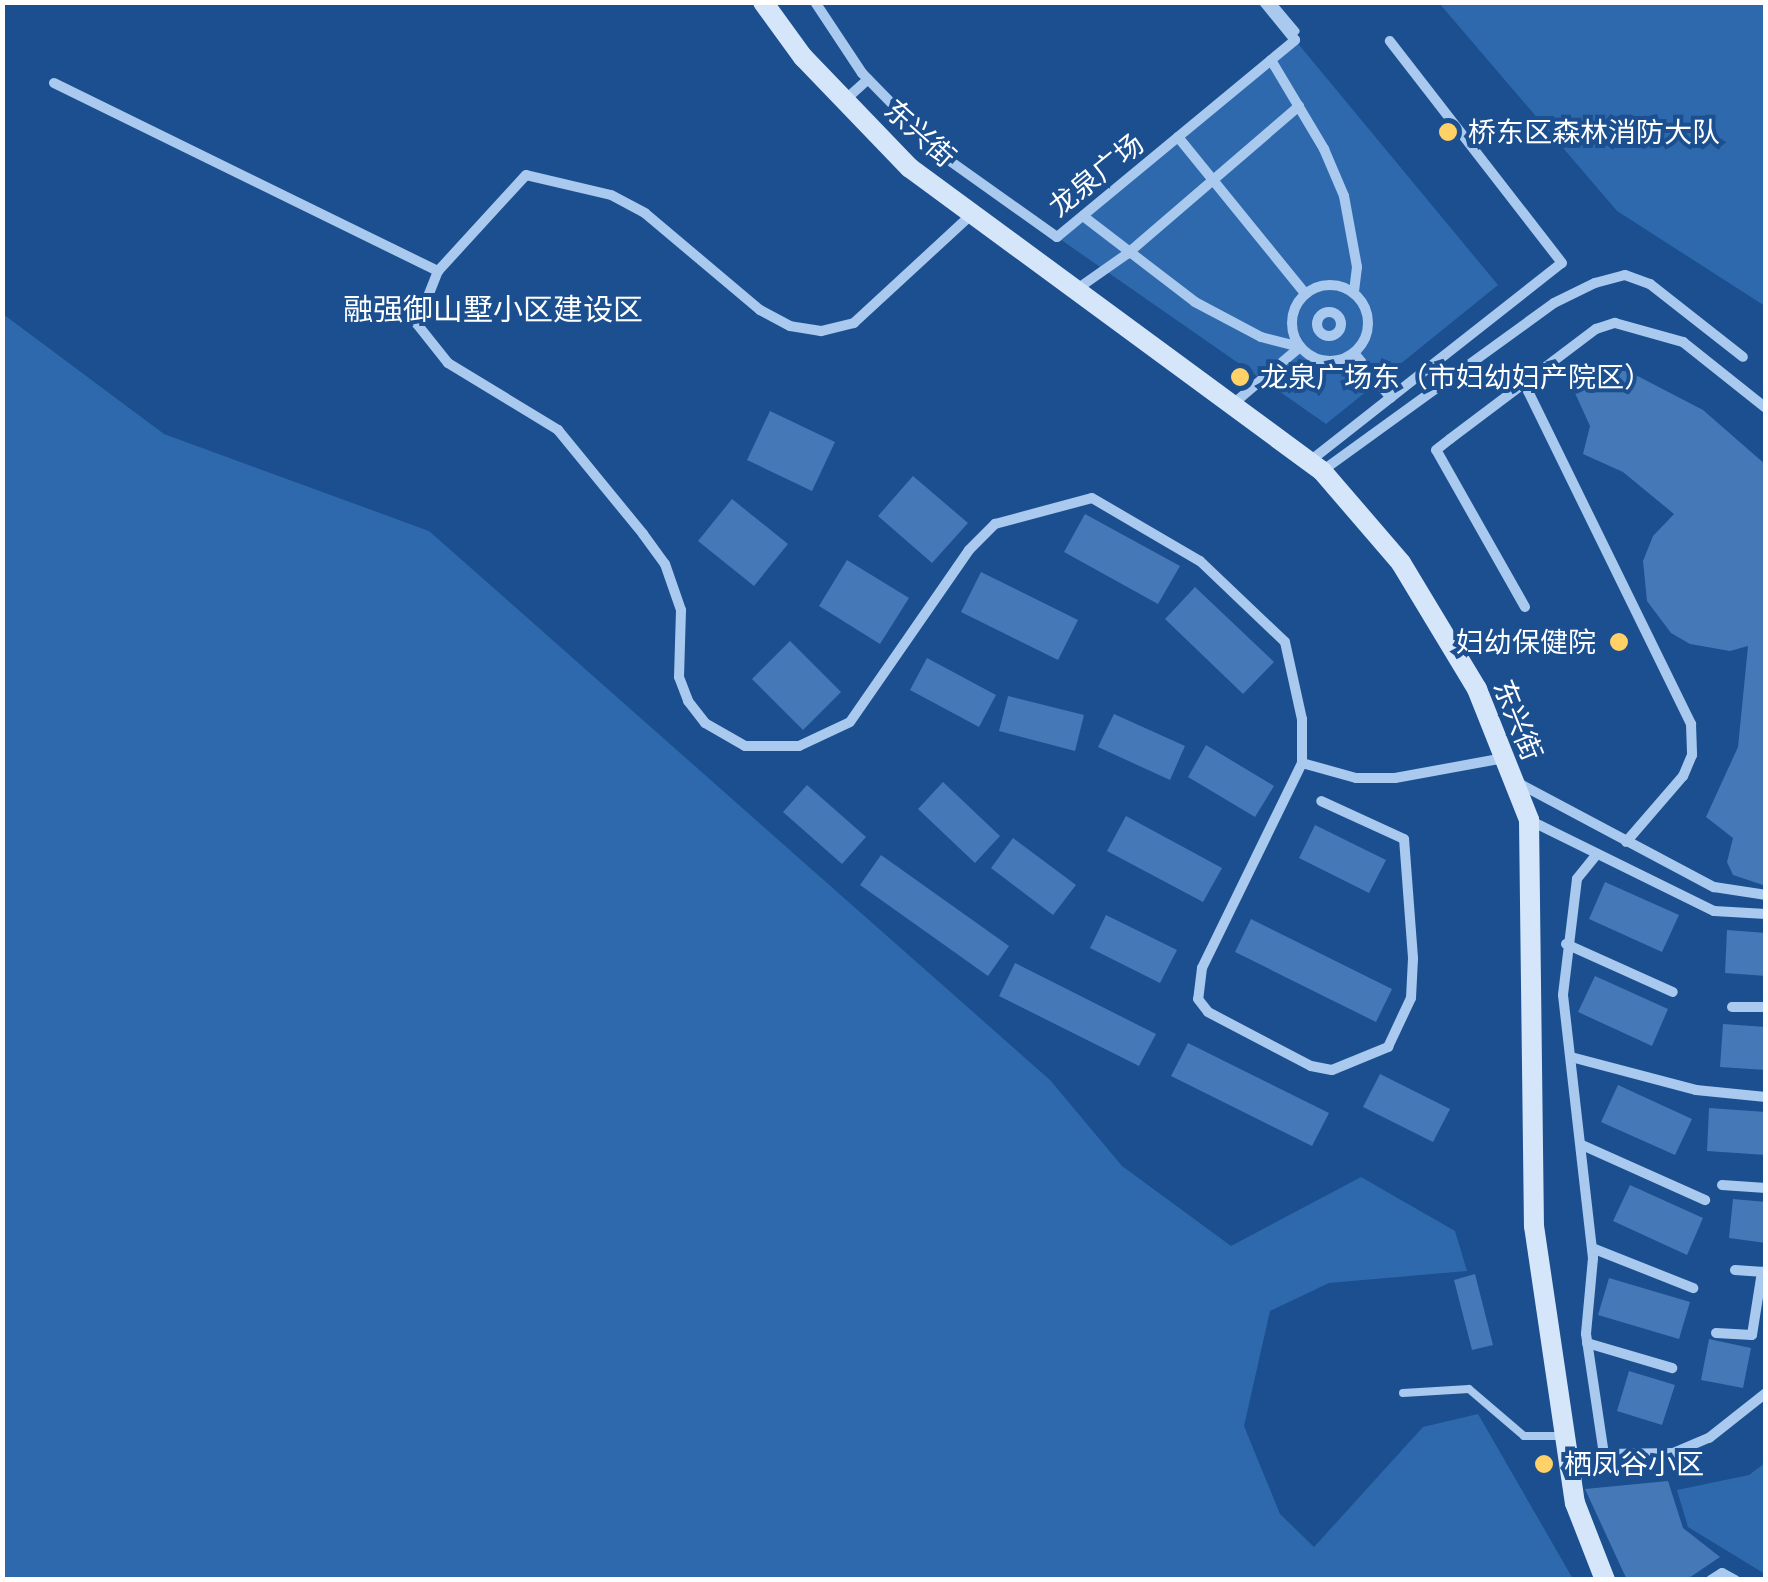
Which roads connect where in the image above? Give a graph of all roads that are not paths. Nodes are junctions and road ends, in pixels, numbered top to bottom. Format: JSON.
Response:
{"nodes":[{"id":1,"x":763,"y":2,"type":"edge"},
{"id":2,"x":815,"y":2,"type":"edge"},
{"id":3,"x":1268,"y":2,"type":"edge"},
{"id":4,"x":1295,"y":31,"type":"dead end"},
{"id":5,"x":1390,"y":41,"type":"dead end"},
{"id":6,"x":1271,"y":60,"type":"junction"},
{"id":7,"x":868,"y":79,"type":"junction"},
{"id":8,"x":54,"y":83,"type":"dead end"},
{"id":9,"x":845,"y":100,"type":"junction"},
{"id":10,"x":1299,"y":106,"type":"junction"},
{"id":11,"x":1178,"y":137,"type":"junction"},
{"id":12,"x":1214,"y":181,"type":"junction"},
{"id":13,"x":972,"y":213,"type":"junction"},
{"id":14,"x":1083,"y":216,"type":"junction"},
{"id":15,"x":1127,"y":254,"type":"junction"},
{"id":16,"x":438,"y":271,"type":"junction"},
{"id":17,"x":1077,"y":288,"type":"junction"},
{"id":18,"x":1306,"y":293,"type":"junction"},
{"id":19,"x":1354,"y":293,"type":"junction"},
{"id":20,"x":1300,"y":346,"type":"junction"},
{"id":21,"x":1354,"y":353,"type":"junction"},
{"id":22,"x":1743,"y":357,"type":"dead end"},
{"id":23,"x":1524,"y":384,"type":"junction"},
{"id":24,"x":1391,"y":398,"type":"junction"},
{"id":25,"x":1233,"y":404,"type":"junction"},
{"id":26,"x":1766,"y":408,"type":"edge"},
{"id":27,"x":1316,"y":466,"type":"junction"},
{"id":28,"x":1525,"y":607,"type":"dead end"},
{"id":29,"x":1504,"y":758,"type":"junction"},
{"id":30,"x":1302,"y":763,"type":"junction"},
{"id":31,"x":1513,"y":780,"type":"junction"},
{"id":32,"x":1321,"y":800,"type":"dead end"},
{"id":33,"x":1528,"y":820,"type":"junction"},
{"id":34,"x":1626,"y":842,"type":"junction"},
{"id":35,"x":1597,"y":854,"type":"junction"},
{"id":36,"x":1766,"y":895,"type":"edge"},
{"id":37,"x":1766,"y":914,"type":"edge"},
{"id":38,"x":1566,"y":944,"type":"junction"},
{"id":39,"x":1673,"y":992,"type":"dead end"},
{"id":40,"x":1732,"y":1006,"type":"dead end"},
{"id":41,"x":1766,"y":1007,"type":"edge"},
{"id":42,"x":1572,"y":1057,"type":"junction"},
{"id":43,"x":1766,"y":1097,"type":"edge"},
{"id":44,"x":1582,"y":1145,"type":"junction"},
{"id":45,"x":1722,"y":1185,"type":"dead end"},
{"id":46,"x":1766,"y":1188,"type":"edge"},
{"id":47,"x":1704,"y":1200,"type":"dead end"},
{"id":48,"x":1592,"y":1248,"type":"junction"},
{"id":49,"x":1735,"y":1270,"type":"dead end"},
{"id":50,"x":1764,"y":1272,"type":"edge"},
{"id":51,"x":1694,"y":1288,"type":"dead end"},
{"id":52,"x":1716,"y":1334,"type":"dead end"},
{"id":53,"x":1587,"y":1343,"type":"junction"},
{"id":54,"x":1672,"y":1368,"type":"dead end"},
{"id":55,"x":1403,"y":1393,"type":"dead end"},
{"id":56,"x":1766,"y":1393,"type":"edge"},
{"id":57,"x":1564,"y":1436,"type":"junction"},
{"id":58,"x":1604,"y":1454,"type":"junction"},
{"id":59,"x":1570,"y":1472,"type":"junction"},
{"id":60,"x":1606,"y":1580,"type":"edge"},
{"id":61,"x":1711,"y":1580,"type":"edge"},
{"id":62,"x":1735,"y":1580,"type":"edge"}],
"edges":[{"from":1,"to":9,"type":"street","name":"东兴街"},
{"from":2,"to":7,"type":"street","name":"龙泉广场"},
{"from":3,"to":4,"type":"lane"},
{"from":3,"to":6,"type":"street"},
{"from":5,"to":24,"type":"street"},
{"from":6,"to":10,"type":"street"},
{"from":6,"to":11,"type":"street","name":"龙泉广场"},
{"from":7,"to":9,"type":"street"},
{"from":7,"to":14,"type":"street","name":"龙泉广场"},
{"from":8,"to":16,"type":"street"},
{"from":9,"to":13,"type":"street","name":"东兴街"},
{"from":10,"to":12,"type":"street"},
{"from":10,"to":19,"type":"street"},
{"from":11,"to":12,"type":"street"},
{"from":11,"to":14,"type":"street","name":"龙泉广场"},
{"from":12,"to":15,"type":"street"},
{"from":12,"to":18,"type":"street"},
{"from":13,"to":16,"type":"street"},
{"from":13,"to":17,"type":"street","name":"东兴街"},
{"from":14,"to":15,"type":"street"},
{"from":15,"to":17,"type":"street"},
{"from":15,"to":20,"type":"street"},
{"from":16,"to":30,"type":"street"},
{"from":17,"to":25,"type":"street","name":"东兴街"},
{"from":18,"to":19,"type":"street"},
{"from":18,"to":20,"type":"street"},
{"from":19,"to":21,"type":"street"},
{"from":20,"to":21,"type":"street"},
{"from":20,"to":25,"type":"street"},
{"from":21,"to":24,"type":"street"},
{"from":22,"to":27,"type":"street"},
{"from":23,"to":26,"type":"street"},
{"from":23,"to":28,"type":"street"},
{"from":23,"to":34,"type":"street"},
{"from":24,"to":27,"type":"street"},
{"from":25,"to":27,"type":"street","name":"东兴街"},
{"from":27,"to":29,"type":"street","name":"东兴街"},
{"from":29,"to":30,"type":"street"},
{"from":29,"to":31,"type":"street","name":"东兴街"},
{"from":30,"to":32,"type":"street"},
{"from":31,"to":33,"type":"street","name":"东兴街"},
{"from":31,"to":34,"type":"street"},
{"from":33,"to":35,"type":"street"},
{"from":33,"to":57,"type":"street","name":"东兴街"},
{"from":34,"to":36,"type":"street"},
{"from":35,"to":37,"type":"street"},
{"from":35,"to":38,"type":"street"},
{"from":38,"to":39,"type":"street"},
{"from":38,"to":42,"type":"street"},
{"from":40,"to":41,"type":"street"},
{"from":42,"to":43,"type":"street"},
{"from":42,"to":44,"type":"street"},
{"from":44,"to":47,"type":"street"},
{"from":44,"to":48,"type":"street"},
{"from":45,"to":46,"type":"street"},
{"from":48,"to":51,"type":"street"},
{"from":48,"to":53,"type":"street"},
{"from":49,"to":50,"type":"street"},
{"from":50,"to":52,"type":"street"},
{"from":53,"to":54,"type":"street"},
{"from":53,"to":58,"type":"street"},
{"from":55,"to":57,"type":"lane"},
{"from":56,"to":58,"type":"street"},
{"from":57,"to":59,"type":"street","name":"东兴街"},
{"from":58,"to":59,"type":"street"},
{"from":59,"to":60,"type":"street","name":"东兴街"},
{"from":61,"to":62,"type":"street"}]}
